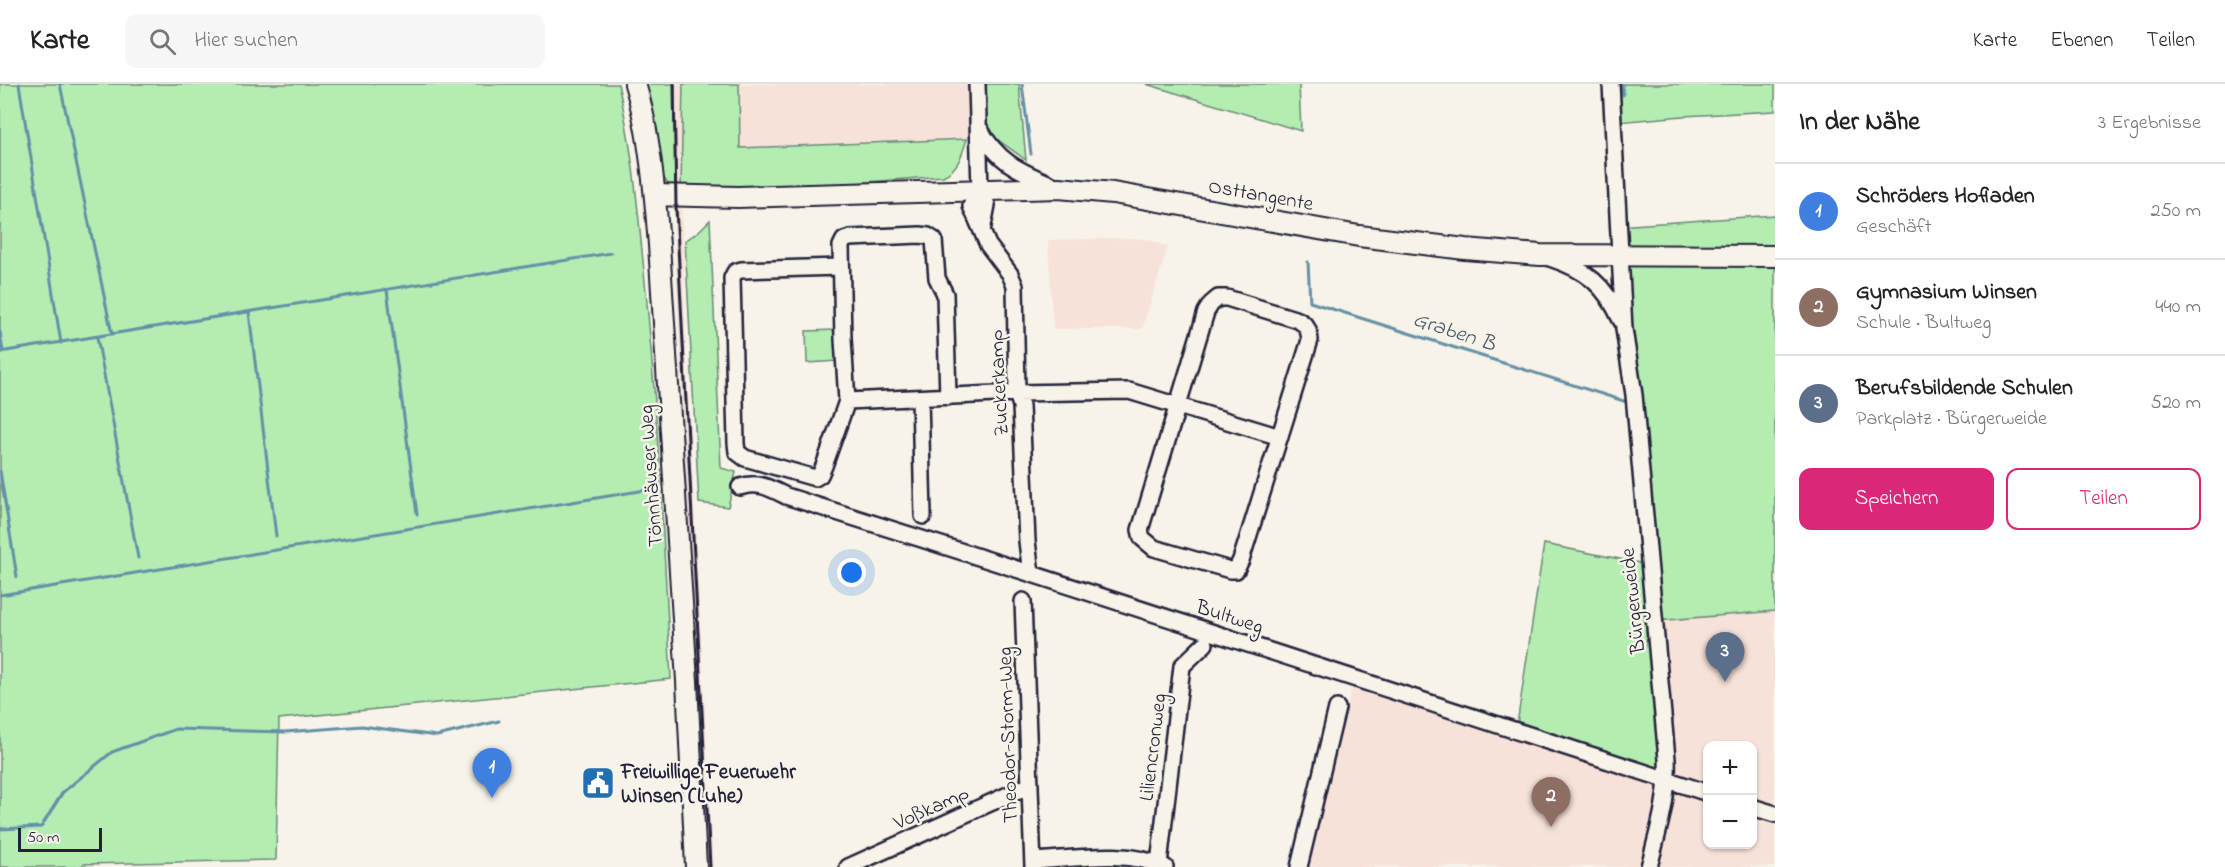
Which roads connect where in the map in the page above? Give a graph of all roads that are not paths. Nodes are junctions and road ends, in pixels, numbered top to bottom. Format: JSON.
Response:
{"nodes":[{"id":1,"x":635,"y":84,"type":"edge"},
{"id":2,"x":977,"y":84,"type":"edge"},
{"id":3,"x":1611,"y":84,"type":"edge"},
{"id":4,"x":979,"y":127,"type":"junction"},
{"id":5,"x":1059,"y":188,"type":"junction"},
{"id":6,"x":980,"y":190,"type":"junction"},
{"id":7,"x":656,"y":203,"type":"junction"},
{"id":8,"x":1540,"y":255,"type":"junction"},
{"id":9,"x":1775,"y":256,"type":"edge"},
{"id":10,"x":1620,"y":257,"type":"junction"},
{"id":11,"x":840,"y":267,"type":"junction"},
{"id":12,"x":1624,"y":329,"type":"junction"},
{"id":13,"x":1017,"y":393,"type":"junction"},
{"id":14,"x":948,"y":397,"type":"junction"},
{"id":15,"x":920,"y":398,"type":"junction"},
{"id":16,"x":847,"y":401,"type":"junction"},
{"id":17,"x":1178,"y":405,"type":"junction"},
{"id":18,"x":1280,"y":437,"type":"junction"},
{"id":19,"x":740,"y":487,"type":"dead end"},
{"id":20,"x":923,"y":516,"type":"dead end"},
{"id":21,"x":1027,"y":541,"type":"junction"},
{"id":22,"x":1001,"y":564,"type":"junction"},
{"id":23,"x":1031,"y":574,"type":"junction"},
{"id":24,"x":1023,"y":601,"type":"dead end"},
{"id":25,"x":1205,"y":644,"type":"dead end"},
{"id":26,"x":1337,"y":708,"type":"dead end"},
{"id":27,"x":1668,"y":781,"type":"junction"},
{"id":28,"x":1030,"y":785,"type":"junction"},
{"id":29,"x":1703,"y":792,"type":"edge"},
{"id":30,"x":1757,"y":809,"type":"edge"},
{"id":31,"x":1775,"y":814,"type":"edge"},
{"id":32,"x":1033,"y":864,"type":"edge"},
{"id":33,"x":1162,"y":866,"type":"edge"},
{"id":34,"x":696,"y":867,"type":"edge"},
{"id":35,"x":848,"y":867,"type":"edge"},
{"id":36,"x":1299,"y":867,"type":"edge"},
{"id":37,"x":1649,"y":867,"type":"edge"}],
"edges":[{"from":1,"to":7,"type":"main road","name":"Tönnhäuser Weg"},
{"from":2,"to":4,"type":"street","name":"Zuckerkamp"},
{"from":3,"to":10,"type":"street","name":"Bürgerweide"},
{"from":4,"to":5,"type":"street"},
{"from":4,"to":6,"type":"street","name":"Zuckerkamp"},
{"from":5,"to":6,"type":"main road","name":"Osttangente"},
{"from":5,"to":8,"type":"main road","name":"Osttangente"},
{"from":6,"to":7,"type":"main road","name":"Osttangente"},
{"from":6,"to":13,"type":"street","name":"Zuckerkamp"},
{"from":7,"to":34,"type":"main road","name":"Tönnhäuser Weg"},
{"from":8,"to":10,"type":"main road","name":"Osttangente"},
{"from":8,"to":12,"type":"street","name":"Bürgerweide"},
{"from":9,"to":10,"type":"main road","name":"Osttangente"},
{"from":10,"to":12,"type":"street","name":"Bürgerweide"},
{"from":11,"to":14,"type":"street"},
{"from":11,"to":16,"type":"street"},
{"from":11,"to":16,"type":"street"},
{"from":12,"to":27,"type":"street","name":"Bürgerweide"},
{"from":13,"to":14,"type":"street"},
{"from":13,"to":17,"type":"street"},
{"from":13,"to":21,"type":"street","name":"Zuckerkamp"},
{"from":14,"to":15,"type":"street"},
{"from":15,"to":16,"type":"street"},
{"from":15,"to":20,"type":"street"},
{"from":17,"to":18,"type":"street"},
{"from":17,"to":18,"type":"street"},
{"from":17,"to":18,"type":"street"},
{"from":19,"to":22,"type":"street","name":"Bultweg"},
{"from":21,"to":22,"type":"street"},
{"from":21,"to":23,"type":"street","name":"Zuckerkamp"},
{"from":22,"to":23,"type":"street","name":"Bultweg"},
{"from":23,"to":27,"type":"street","name":"Bultweg"},
{"from":24,"to":28,"type":"street","name":"Theodor-Storm-Weg"},
{"from":25,"to":33,"type":"street","name":"Liliencronweg"},
{"from":26,"to":36,"type":"street"},
{"from":27,"to":29,"type":"street","name":"Bultweg"},
{"from":27,"to":37,"type":"street","name":"Bürgerweide"},
{"from":28,"to":32,"type":"street","name":"Theodor-Storm-Weg"},
{"from":28,"to":35,"type":"street","name":"Voßkamp"},
{"from":30,"to":31,"type":"street"},
{"from":32,"to":33,"type":"street"}]}
